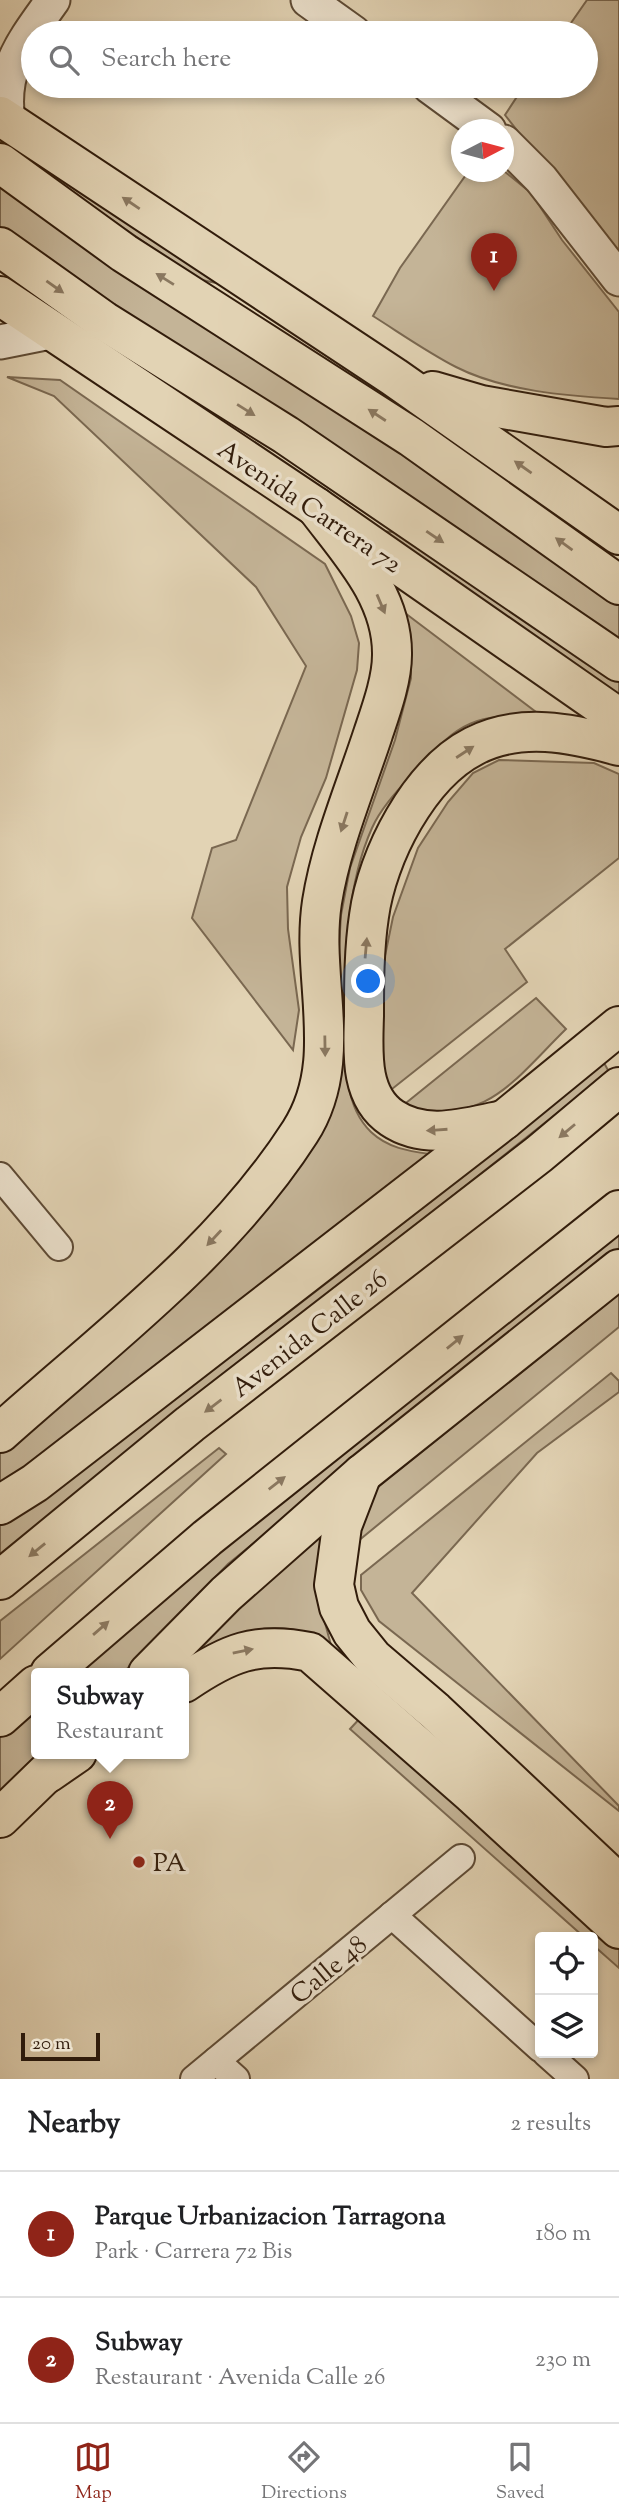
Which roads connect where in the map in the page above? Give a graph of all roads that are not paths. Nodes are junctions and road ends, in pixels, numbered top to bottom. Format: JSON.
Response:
{"nodes":[{"id":1,"x":52,"y":0,"type":"edge"},
{"id":2,"x":308,"y":0,"type":"edge"},
{"id":3,"x":38,"y":21,"type":"edge"},
{"id":4,"x":337,"y":21,"type":"edge"},
{"id":5,"x":21,"y":45,"type":"edge"},
{"id":6,"x":445,"y":98,"type":"edge"},
{"id":7,"x":4,"y":119,"type":"edge"},
{"id":8,"x":474,"y":119,"type":"edge"},
{"id":9,"x":514,"y":153,"type":"edge"},
{"id":10,"x":0,"y":163,"type":"edge"},
{"id":11,"x":0,"y":247,"type":"edge"},
{"id":12,"x":619,"y":279,"type":"edge"},
{"id":13,"x":0,"y":296,"type":"edge"},
{"id":14,"x":209,"y":307,"type":"junction"},
{"id":15,"x":305,"y":318,"type":"junction"},
{"id":16,"x":50,"y":332,"type":"junction"},
{"id":17,"x":0,"y":342,"type":"edge"},
{"id":18,"x":394,"y":377,"type":"junction"},
{"id":19,"x":619,"y":426,"type":"edge"},
{"id":20,"x":316,"y":507,"type":"junction"},
{"id":21,"x":400,"y":513,"type":"junction"},
{"id":22,"x":619,"y":535,"type":"edge"},
{"id":23,"x":619,"y":585,"type":"edge"},
{"id":24,"x":619,"y":662,"type":"edge"},
{"id":25,"x":619,"y":718,"type":"edge"},
{"id":26,"x":619,"y":746,"type":"edge"},
{"id":27,"x":619,"y":1026,"type":"edge"},
{"id":28,"x":619,"y":1087,"type":"edge"},
{"id":29,"x":504,"y":1120,"type":"junction"},
{"id":30,"x":0,"y":1176,"type":"edge"},
{"id":31,"x":619,"y":1210,"type":"edge"},
{"id":32,"x":58,"y":1247,"type":"dead end"},
{"id":33,"x":619,"y":1269,"type":"edge"},
{"id":34,"x":0,"y":1433,"type":"edge"},
{"id":35,"x":362,"y":1474,"type":"junction"},
{"id":36,"x":0,"y":1505,"type":"edge"},
{"id":37,"x":0,"y":1580,"type":"edge"},
{"id":38,"x":56,"y":1668,"type":"edge"},
{"id":39,"x":153,"y":1668,"type":"edge"},
{"id":40,"x":189,"y":1680,"type":"edge"},
{"id":41,"x":31,"y":1690,"type":"edge"},
{"id":42,"x":0,"y":1717,"type":"edge"},
{"id":43,"x":64,"y":1760,"type":"edge"},
{"id":44,"x":0,"y":1818,"type":"edge"},
{"id":45,"x":461,"y":1858,"type":"dead end"},
{"id":46,"x":619,"y":1884,"type":"edge"},
{"id":47,"x":392,"y":1916,"type":"junction"},
{"id":48,"x":619,"y":1929,"type":"edge"},
{"id":49,"x":535,"y":2044,"type":"edge"},
{"id":50,"x":552,"y":2058,"type":"edge"},
{"id":51,"x":216,"y":2061,"type":"junction"},
{"id":52,"x":194,"y":2079,"type":"edge"},
{"id":53,"x":236,"y":2079,"type":"edge"},
{"id":54,"x":575,"y":2079,"type":"edge"}],
"edges":[{"from":1,"to":3,"type":"street"},
{"from":2,"to":4,"type":"street"},
{"from":5,"to":7,"type":"street"},
{"from":6,"to":8,"type":"street"},
{"from":15,"to":7,"type":"main road","one_way":true},
{"from":9,"to":12,"type":"street"},
{"from":14,"to":10,"type":"main road","one_way":true},
{"from":11,"to":21,"type":"main road","name":"Avenida Carrera 72","one_way":true},
{"from":13,"to":16,"type":"main road","name":"Avenida Carrera 72"},
{"from":14,"to":15,"type":"main road"},
{"from":23,"to":14,"type":"main road","one_way":true},
{"from":15,"to":18,"type":"main road"},
{"from":16,"to":17,"type":"street"},
{"from":16,"to":20,"type":"main road","name":"Avenida Carrera 72"},
{"from":18,"to":19,"type":"main road"},
{"from":22,"to":18,"type":"main road","one_way":true},
{"from":20,"to":21,"type":"main road"},
{"from":20,"to":25,"type":"main road","name":"Avenida Carrera 72"},
{"from":20,"to":34,"type":"main road","one_way":true},
{"from":21,"to":24,"type":"main road","name":"Avenida Carrera 72","one_way":true},
{"from":29,"to":26,"type":"main road","one_way":true},
{"from":27,"to":29,"type":"main road","name":"Avenida Calle 26"},
{"from":28,"to":37,"type":"main road","name":"Avenida Calle 26","one_way":true},
{"from":29,"to":36,"type":"main road","name":"Avenida Calle 26"},
{"from":30,"to":32,"type":"street"},
{"from":38,"to":31,"type":"main road","one_way":true},
{"from":33,"to":35,"type":"main road"},
{"from":35,"to":39,"type":"main road"},
{"from":35,"to":46,"type":"main road"},
{"from":40,"to":48,"type":"main road","one_way":true},
{"from":41,"to":42,"type":"main road"},
{"from":43,"to":44,"type":"main road"},
{"from":45,"to":47,"type":"street","name":"Calle 48"},
{"from":47,"to":49,"type":"street"},
{"from":47,"to":51,"type":"street","name":"Calle 48"},
{"from":50,"to":54,"type":"street"},
{"from":51,"to":52,"type":"street","name":"Calle 48"},
{"from":51,"to":53,"type":"street"}]}
